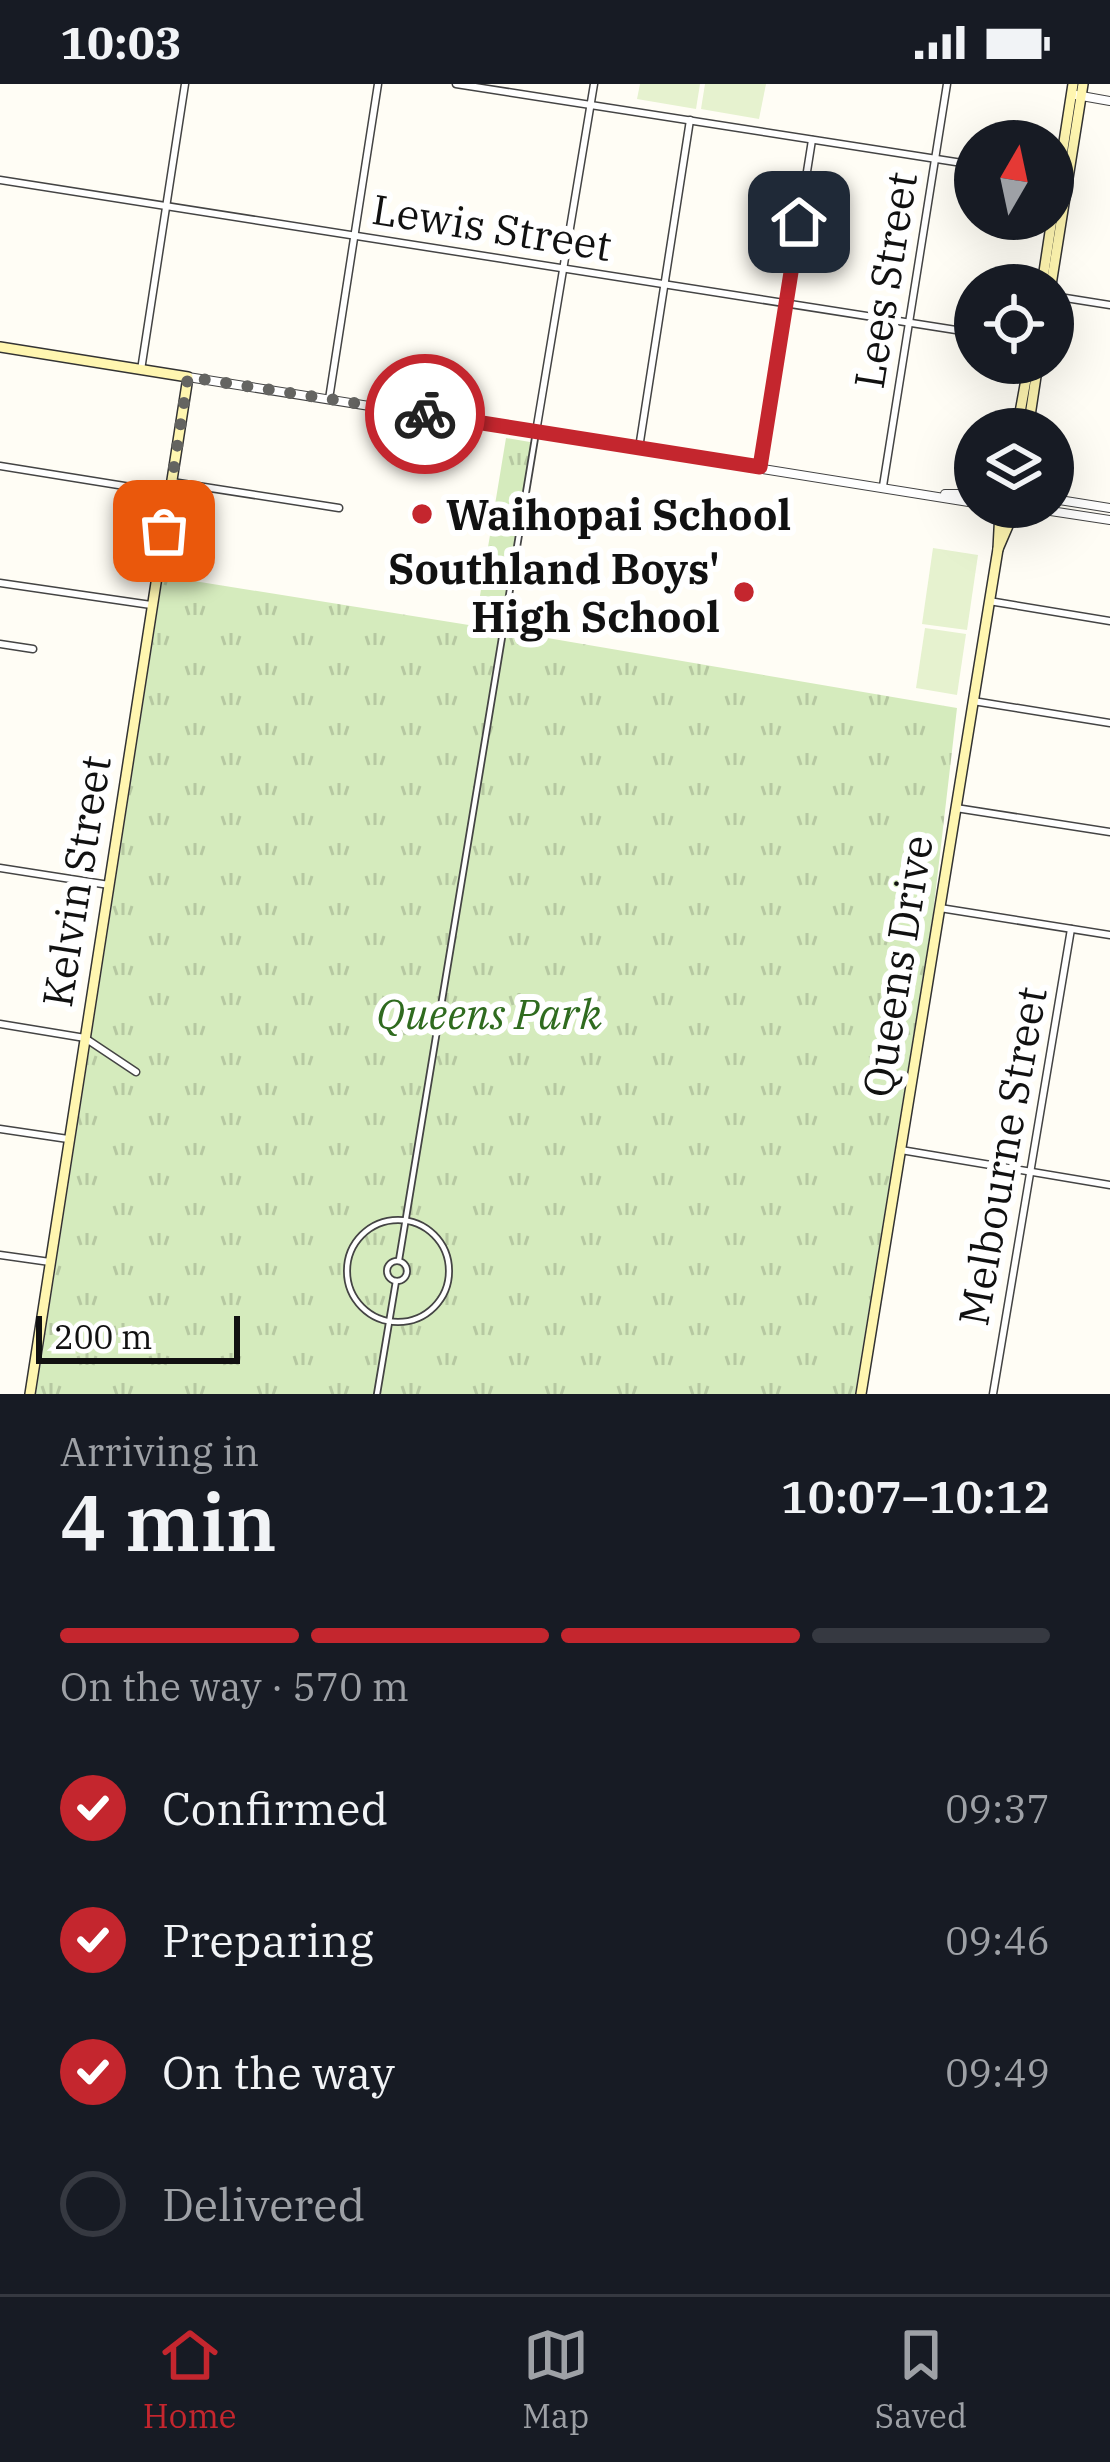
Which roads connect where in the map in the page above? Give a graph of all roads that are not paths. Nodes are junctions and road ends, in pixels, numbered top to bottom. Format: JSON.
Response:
{"nodes":[{"id":1,"x":185,"y":84,"type":"edge"},
{"id":2,"x":378,"y":84,"type":"edge"},
{"id":3,"x":457,"y":84,"type":"edge"},
{"id":4,"x":594,"y":84,"type":"edge"},
{"id":5,"x":947,"y":84,"type":"edge"},
{"id":6,"x":1077,"y":90,"type":"edge"},
{"id":7,"x":1110,"y":101,"type":"edge"},
{"id":8,"x":589,"y":104,"type":"junction"},
{"id":9,"x":690,"y":120,"type":"junction"},
{"id":10,"x":1071,"y":120,"type":"edge"},
{"id":11,"x":812,"y":140,"type":"junction"},
{"id":12,"x":934,"y":159,"type":"junction"},
{"id":13,"x":954,"y":162,"type":"edge"},
{"id":14,"x":0,"y":181,"type":"edge"},
{"id":15,"x":166,"y":206,"type":"junction"},
{"id":16,"x":355,"y":236,"type":"junction"},
{"id":17,"x":562,"y":268,"type":"junction"},
{"id":18,"x":664,"y":284,"type":"junction"},
{"id":19,"x":1074,"y":299,"type":"edge"},
{"id":20,"x":786,"y":303,"type":"junction"},
{"id":21,"x":1110,"y":305,"type":"edge"},
{"id":22,"x":908,"y":323,"type":"junction"},
{"id":23,"x":954,"y":330,"type":"edge"},
{"id":24,"x":0,"y":347,"type":"edge"},
{"id":25,"x":141,"y":370,"type":"junction"},
{"id":26,"x":188,"y":377,"type":"junction"},
{"id":27,"x":329,"y":399,"type":"junction"},
{"id":28,"x":536,"y":432,"type":"junction"},
{"id":29,"x":638,"y":448,"type":"junction"},
{"id":30,"x":0,"y":466,"type":"edge"},
{"id":31,"x":760,"y":467,"type":"junction"},
{"id":32,"x":883,"y":486,"type":"junction"},
{"id":33,"x":171,"y":488,"type":"junction"},
{"id":34,"x":954,"y":496,"type":"edge"},
{"id":35,"x":1074,"y":502,"type":"edge"},
{"id":36,"x":339,"y":508,"type":"dead end"},
{"id":37,"x":1110,"y":508,"type":"edge"},
{"id":38,"x":1074,"y":516,"type":"edge"},
{"id":39,"x":1110,"y":520,"type":"edge"},
{"id":40,"x":999,"y":528,"type":"edge"},
{"id":41,"x":1008,"y":528,"type":"edge"},
{"id":42,"x":998,"y":549,"type":"junction"},
{"id":43,"x":0,"y":584,"type":"edge"},
{"id":44,"x":989,"y":601,"type":"junction"},
{"id":45,"x":152,"y":605,"type":"junction"},
{"id":46,"x":1110,"y":621,"type":"edge"},
{"id":47,"x":0,"y":644,"type":"edge"},
{"id":48,"x":33,"y":649,"type":"dead end"},
{"id":49,"x":973,"y":701,"type":"junction"},
{"id":50,"x":1110,"y":722,"type":"edge"},
{"id":51,"x":956,"y":808,"type":"junction"},
{"id":52,"x":1110,"y":832,"type":"edge"},
{"id":53,"x":0,"y":868,"type":"edge"},
{"id":54,"x":109,"y":885,"type":"junction"},
{"id":55,"x":940,"y":908,"type":"junction"},
{"id":56,"x":1071,"y":929,"type":"junction"},
{"id":57,"x":1110,"y":935,"type":"edge"},
{"id":58,"x":0,"y":1024,"type":"edge"},
{"id":59,"x":85,"y":1038,"type":"junction"},
{"id":60,"x":136,"y":1072,"type":"dead end"},
{"id":61,"x":0,"y":1129,"type":"edge"},
{"id":62,"x":69,"y":1140,"type":"junction"},
{"id":63,"x":902,"y":1150,"type":"junction"},
{"id":64,"x":1030,"y":1172,"type":"junction"},
{"id":65,"x":1110,"y":1185,"type":"edge"},
{"id":66,"x":406,"y":1220,"type":"junction"},
{"id":67,"x":0,"y":1255,"type":"edge"},
{"id":68,"x":399,"y":1260,"type":"junction"},
{"id":69,"x":50,"y":1263,"type":"junction"},
{"id":70,"x":395,"y":1281,"type":"junction"},
{"id":71,"x":388,"y":1321,"type":"junction"},
{"id":72,"x":30,"y":1394,"type":"edge"},
{"id":73,"x":377,"y":1394,"type":"edge"},
{"id":74,"x":861,"y":1394,"type":"edge"},
{"id":75,"x":993,"y":1394,"type":"edge"}],
"edges":[{"from":1,"to":15,"type":"street"},
{"from":2,"to":16,"type":"street"},
{"from":3,"to":8,"type":"street"},
{"from":4,"to":8,"type":"street"},
{"from":5,"to":12,"type":"street","name":"Lees Street"},
{"from":6,"to":7,"type":"street"},
{"from":6,"to":10,"type":"main road"},
{"from":8,"to":9,"type":"street"},
{"from":8,"to":17,"type":"street"},
{"from":9,"to":11,"type":"street"},
{"from":9,"to":18,"type":"street"},
{"from":11,"to":12,"type":"street"},
{"from":11,"to":20,"type":"street"},
{"from":12,"to":13,"type":"street"},
{"from":12,"to":22,"type":"street","name":"Lees Street"},
{"from":14,"to":15,"type":"street","name":"Lewis Street"},
{"from":15,"to":16,"type":"street","name":"Lewis Street"},
{"from":15,"to":25,"type":"street"},
{"from":16,"to":17,"type":"street","name":"Lewis Street"},
{"from":16,"to":27,"type":"street"},
{"from":17,"to":18,"type":"street","name":"Lewis Street"},
{"from":17,"to":28,"type":"street"},
{"from":18,"to":20,"type":"street","name":"Lewis Street"},
{"from":18,"to":29,"type":"street"},
{"from":19,"to":21,"type":"street"},
{"from":20,"to":22,"type":"street","name":"Lewis Street"},
{"from":20,"to":31,"type":"street"},
{"from":22,"to":23,"type":"street","name":"Lewis Street"},
{"from":22,"to":32,"type":"street","name":"Lees Street"},
{"from":24,"to":25,"type":"main road"},
{"from":25,"to":26,"type":"main road"},
{"from":26,"to":27,"type":"street"},
{"from":26,"to":33,"type":"main road","name":"Kelvin Street"},
{"from":27,"to":28,"type":"street"},
{"from":28,"to":29,"type":"street"},
{"from":28,"to":66,"type":"street"},
{"from":29,"to":31,"type":"street"},
{"from":30,"to":33,"type":"street"},
{"from":31,"to":32,"type":"street"},
{"from":32,"to":34,"type":"street"},
{"from":33,"to":36,"type":"street"},
{"from":33,"to":45,"type":"main road","name":"Kelvin Street"},
{"from":35,"to":37,"type":"street"},
{"from":38,"to":39,"type":"street"},
{"from":40,"to":42,"type":"main road","name":"Queens Drive"},
{"from":41,"to":42,"type":"main road","name":"Queens Drive"},
{"from":42,"to":44,"type":"main road","name":"Queens Drive"},
{"from":43,"to":45,"type":"street"},
{"from":44,"to":46,"type":"street"},
{"from":44,"to":49,"type":"main road","name":"Queens Drive"},
{"from":45,"to":54,"type":"main road","name":"Kelvin Street"},
{"from":47,"to":48,"type":"street"},
{"from":49,"to":50,"type":"street"},
{"from":49,"to":51,"type":"main road","name":"Queens Drive"},
{"from":51,"to":52,"type":"street"},
{"from":51,"to":55,"type":"main road","name":"Queens Drive"},
{"from":53,"to":54,"type":"street"},
{"from":54,"to":59,"type":"main road","name":"Kelvin Street"},
{"from":55,"to":56,"type":"street"},
{"from":55,"to":63,"type":"main road","name":"Queens Drive"},
{"from":56,"to":57,"type":"street"},
{"from":56,"to":64,"type":"street","name":"Melbourne Street"},
{"from":58,"to":59,"type":"street"},
{"from":59,"to":60,"type":"street"},
{"from":59,"to":62,"type":"main road","name":"Kelvin Street"},
{"from":61,"to":62,"type":"street"},
{"from":62,"to":69,"type":"main road","name":"Kelvin Street"},
{"from":63,"to":64,"type":"street"},
{"from":63,"to":74,"type":"main road","name":"Queens Drive"},
{"from":64,"to":65,"type":"street"},
{"from":64,"to":75,"type":"street","name":"Melbourne Street"},
{"from":66,"to":68,"type":"street"},
{"from":66,"to":71,"type":"street"},
{"from":66,"to":71,"type":"street"},
{"from":67,"to":69,"type":"street"},
{"from":68,"to":70,"type":"street"},
{"from":68,"to":70,"type":"street"},
{"from":69,"to":72,"type":"main road","name":"Kelvin Street"},
{"from":70,"to":71,"type":"street"},
{"from":71,"to":73,"type":"street"}]}
